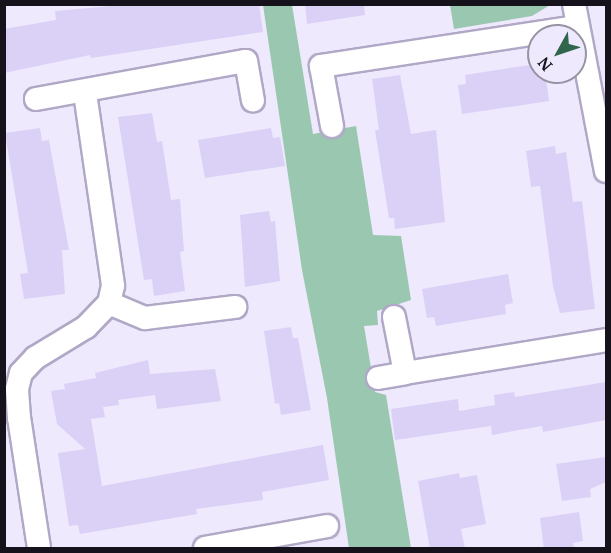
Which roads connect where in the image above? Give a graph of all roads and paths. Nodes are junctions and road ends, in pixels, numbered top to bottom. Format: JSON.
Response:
{"nodes":[{"id":1,"x":575,"y":16,"type":"edge"},
{"id":2,"x":85,"y":92,"type":"junction"},
{"id":3,"x":36,"y":99,"type":"dead end"},
{"id":4,"x":253,"y":100,"type":"dead end"},
{"id":5,"x":332,"y":126,"type":"dead end"},
{"id":6,"x":606,"y":171,"type":"edge"},
{"id":7,"x":110,"y":303,"type":"junction"},
{"id":8,"x":236,"y":307,"type":"dead end"},
{"id":9,"x":394,"y":317,"type":"dead end"},
{"id":10,"x":606,"y":340,"type":"edge"},
{"id":11,"x":13,"y":368,"type":"edge"},
{"id":12,"x":405,"y":373,"type":"junction"},
{"id":13,"x":378,"y":378,"type":"dead end"},
{"id":14,"x":327,"y":526,"type":"dead end"},
{"id":15,"x":39,"y":549,"type":"edge"},
{"id":16,"x":205,"y":549,"type":"edge"}],
"edges":[{"from":1,"to":5,"type":"street"},
{"from":1,"to":6,"type":"street"},
{"from":2,"to":3,"type":"street"},
{"from":2,"to":4,"type":"street"},
{"from":2,"to":7,"type":"street"},
{"from":7,"to":8,"type":"street"},
{"from":7,"to":11,"type":"street"},
{"from":9,"to":12,"type":"street"},
{"from":10,"to":12,"type":"street"},
{"from":11,"to":15,"type":"street"},
{"from":12,"to":13,"type":"street"},
{"from":14,"to":16,"type":"street"}]}
